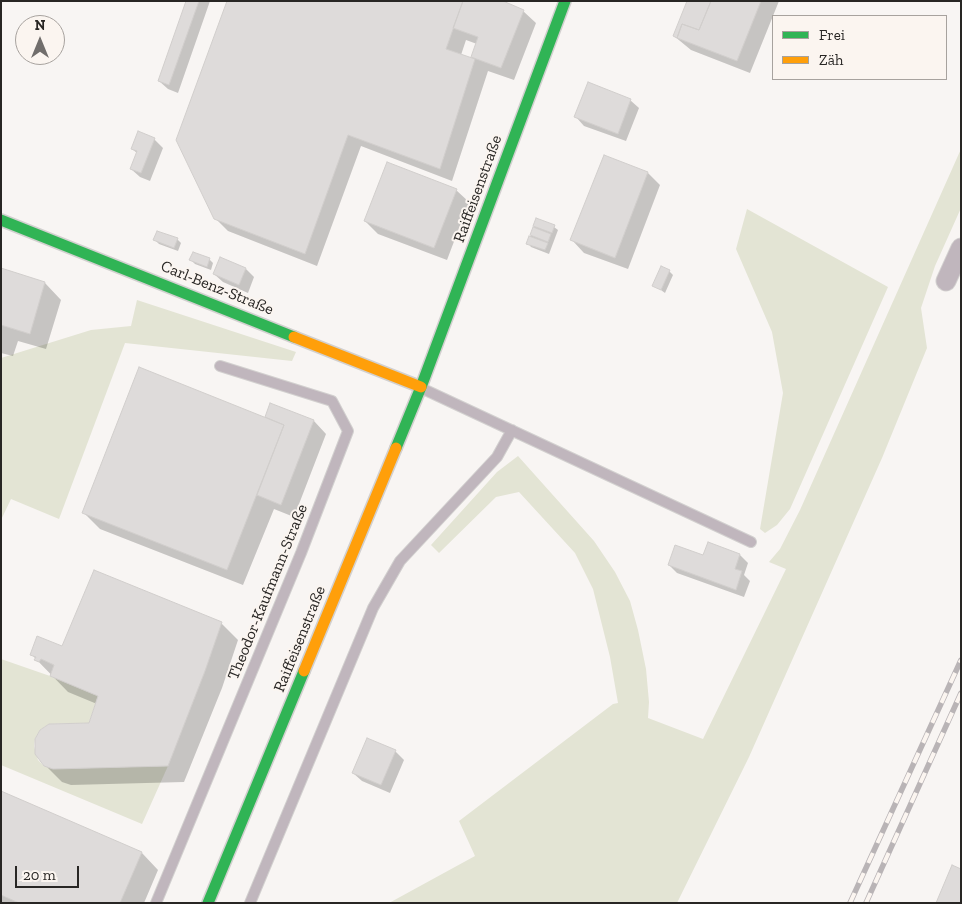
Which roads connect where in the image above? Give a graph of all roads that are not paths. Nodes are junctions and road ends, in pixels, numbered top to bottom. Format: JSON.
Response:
{"nodes":[{"id":1,"x":565,"y":1,"type":"edge"},
{"id":2,"x":1,"y":220,"type":"edge"},
{"id":3,"x":961,"y":248,"type":"edge"},
{"id":4,"x":946,"y":282,"type":"dead end"},
{"id":5,"x":220,"y":366,"type":"dead end"},
{"id":6,"x":421,"y":387,"type":"junction"},
{"id":7,"x":512,"y":430,"type":"junction"},
{"id":8,"x":751,"y":542,"type":"dead end"},
{"id":9,"x":156,"y":903,"type":"edge"},
{"id":10,"x":208,"y":903,"type":"edge"},
{"id":11,"x":250,"y":903,"type":"edge"}],
"edges":[{"from":1,"to":6,"type":"street","name":"Raiffeisenstraße"},
{"from":2,"to":6,"type":"street","name":"Carl-Benz-Straße"},
{"from":3,"to":4,"type":"street"},
{"from":5,"to":9,"type":"lane","name":"Theodor-Kaufmann-Straße"},
{"from":6,"to":7,"type":"lane"},
{"from":6,"to":10,"type":"street","name":"Raiffeisenstraße"},
{"from":7,"to":8,"type":"lane"},
{"from":7,"to":11,"type":"lane"}]}
